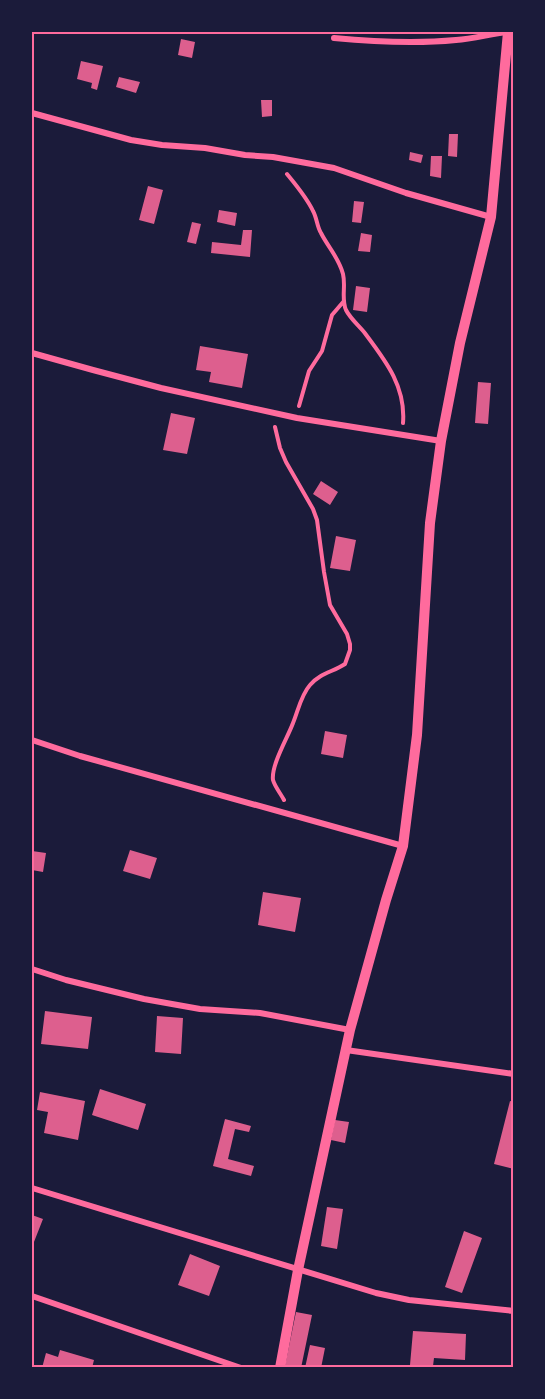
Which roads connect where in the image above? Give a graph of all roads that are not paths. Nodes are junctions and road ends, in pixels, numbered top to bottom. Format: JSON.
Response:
{"nodes":[{"id":1,"x":508,"y":32,"type":"edge"},
{"id":2,"x":334,"y":38,"type":"dead end"},
{"id":3,"x":32,"y":113,"type":"edge"},
{"id":4,"x":490,"y":217,"type":"junction"},
{"id":5,"x":32,"y":353,"type":"edge"},
{"id":6,"x":441,"y":441,"type":"junction"},
{"id":7,"x":32,"y":740,"type":"edge"},
{"id":8,"x":403,"y":846,"type":"junction"},
{"id":9,"x":32,"y":969,"type":"edge"},
{"id":10,"x":350,"y":1030,"type":"junction"},
{"id":11,"x":346,"y":1050,"type":"junction"},
{"id":12,"x":513,"y":1074,"type":"edge"},
{"id":13,"x":32,"y":1188,"type":"edge"},
{"id":14,"x":298,"y":1270,"type":"junction"},
{"id":15,"x":32,"y":1296,"type":"edge"},
{"id":16,"x":513,"y":1311,"type":"edge"},
{"id":17,"x":241,"y":1368,"type":"edge"},
{"id":18,"x":280,"y":1368,"type":"edge"}],
"edges":[{"from":1,"to":2,"type":"street"},
{"from":1,"to":4,"type":"street"},
{"from":3,"to":4,"type":"street"},
{"from":4,"to":6,"type":"street"},
{"from":5,"to":6,"type":"street"},
{"from":6,"to":8,"type":"street"},
{"from":7,"to":8,"type":"street"},
{"from":8,"to":10,"type":"street"},
{"from":9,"to":10,"type":"street"},
{"from":10,"to":11,"type":"street"},
{"from":11,"to":12,"type":"street"},
{"from":11,"to":14,"type":"street"},
{"from":13,"to":14,"type":"street"},
{"from":14,"to":16,"type":"street"},
{"from":14,"to":18,"type":"street"},
{"from":15,"to":17,"type":"street"}]}
